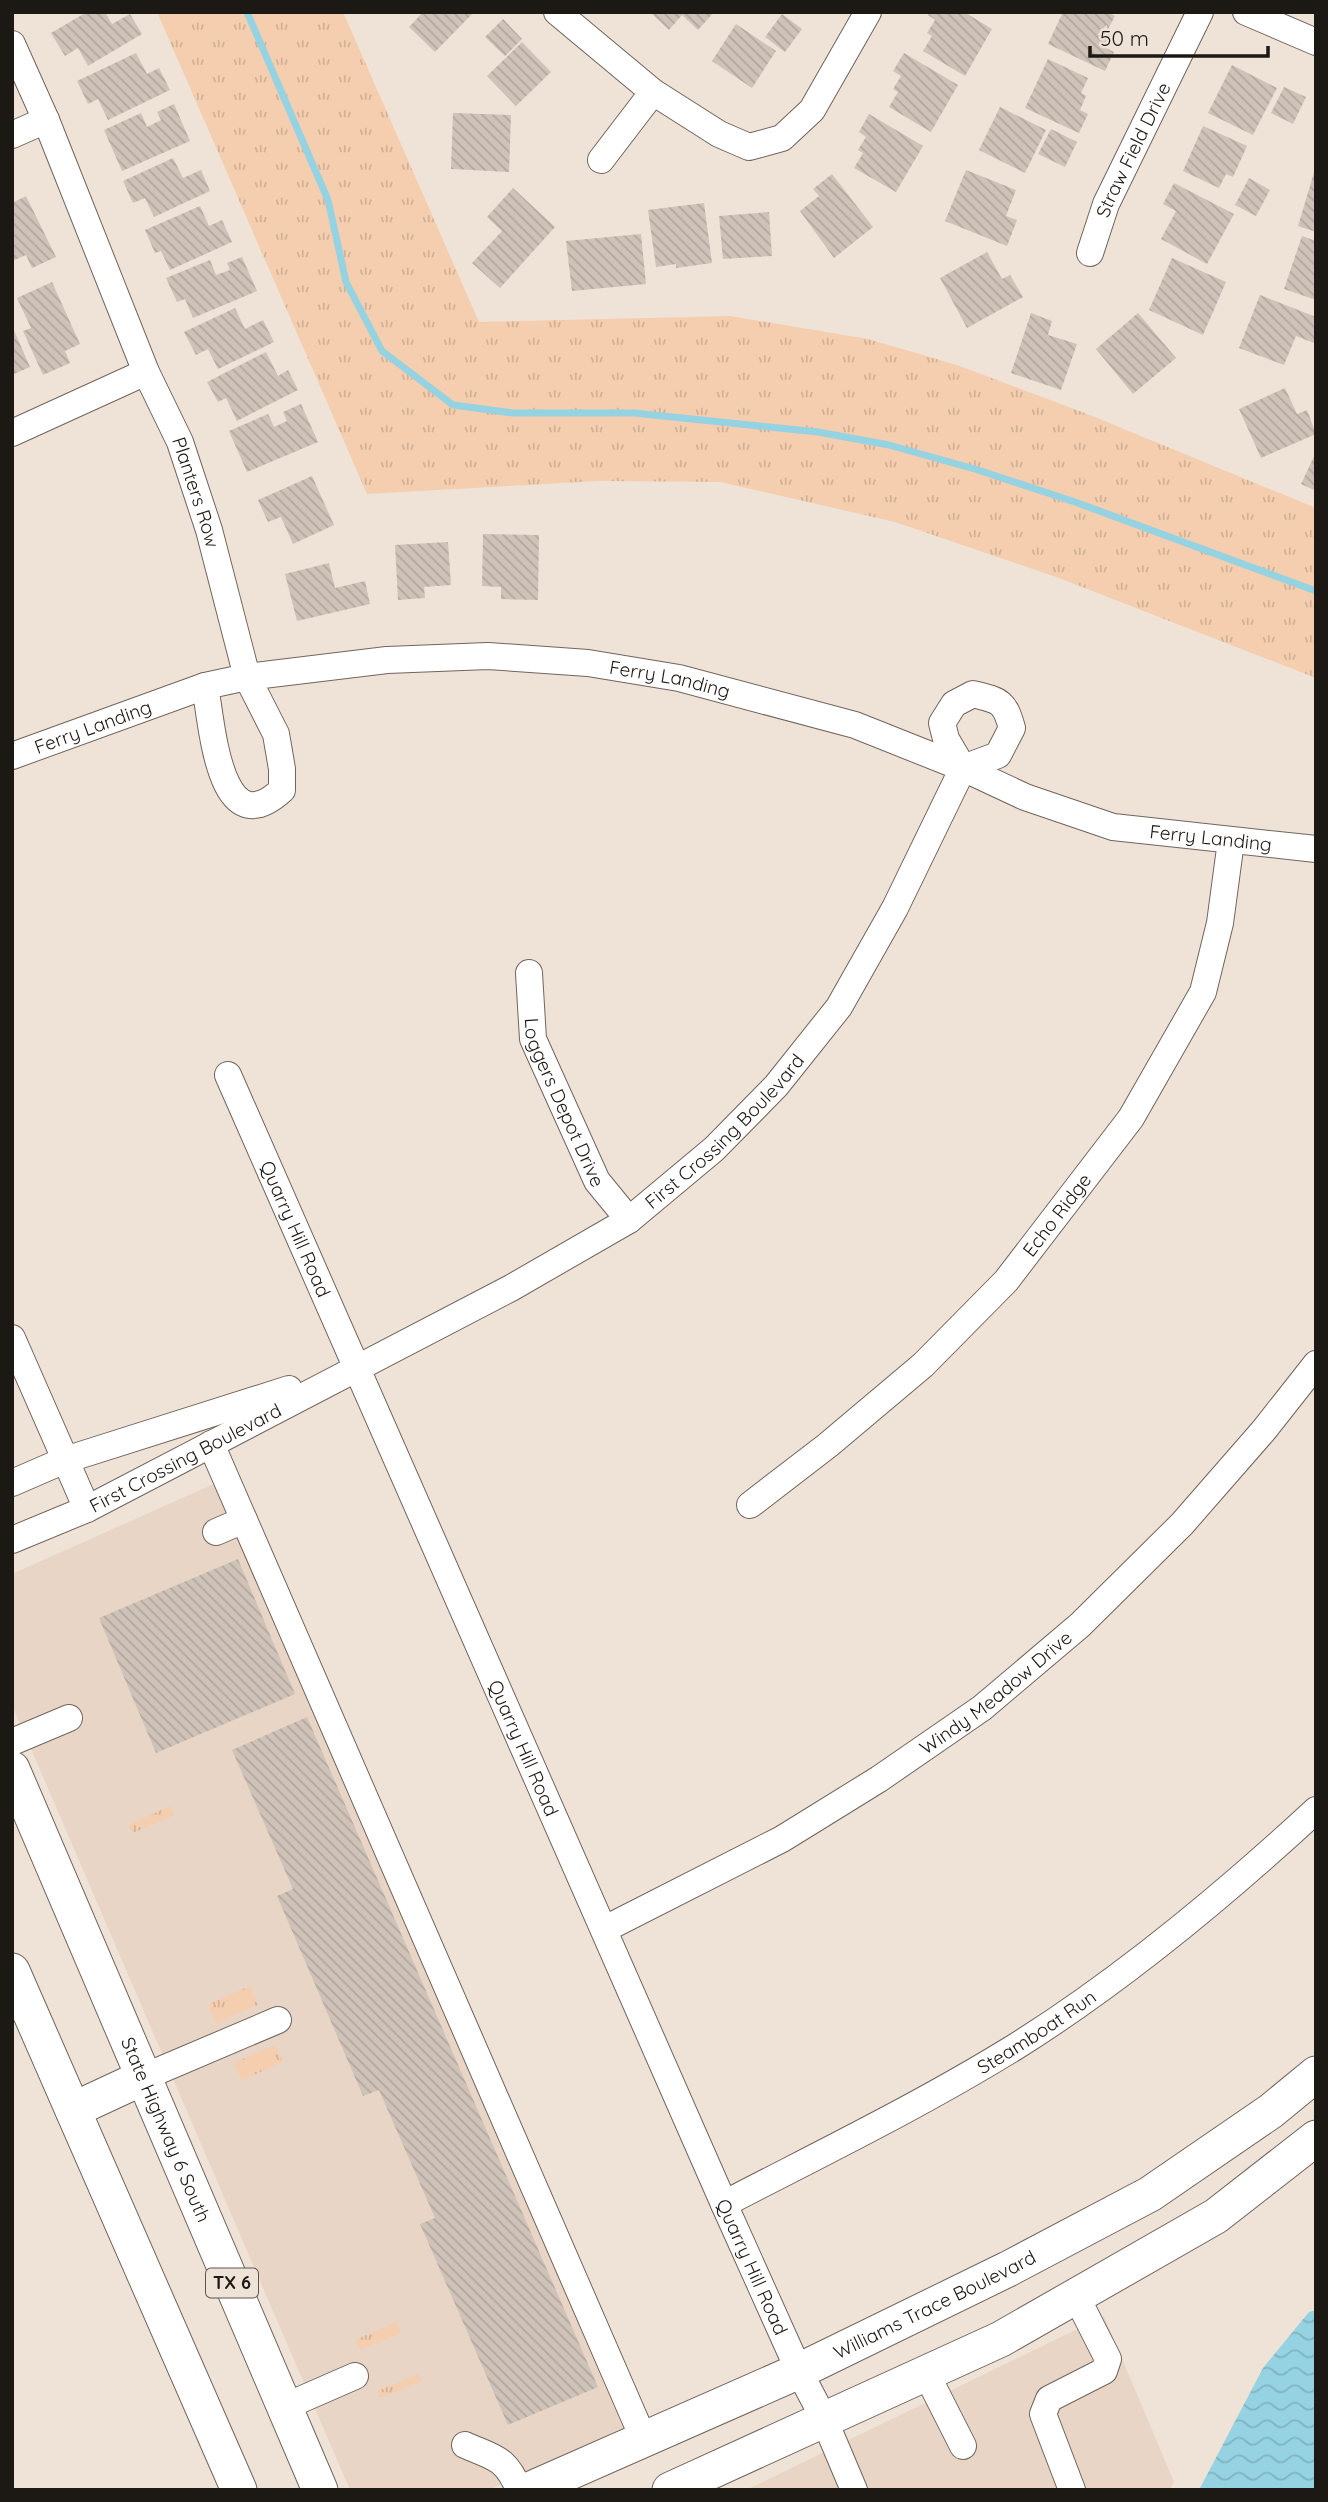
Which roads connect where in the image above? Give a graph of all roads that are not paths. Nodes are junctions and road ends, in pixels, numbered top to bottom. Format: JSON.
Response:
{"nodes":[{"id":1,"x":558,"y":12,"type":"edge"},
{"id":2,"x":868,"y":12,"type":"edge"},
{"id":3,"x":1200,"y":12,"type":"edge"},
{"id":4,"x":1246,"y":12,"type":"edge"},
{"id":5,"x":1316,"y":42,"type":"edge"},
{"id":6,"x":12,"y":44,"type":"edge"},
{"id":7,"x":653,"y":92,"type":"junction"},
{"id":8,"x":46,"y":120,"type":"junction"},
{"id":9,"x":12,"y":135,"type":"edge"},
{"id":10,"x":601,"y":160,"type":"dead end"},
{"id":11,"x":1090,"y":253,"type":"dead end"},
{"id":12,"x":146,"y":372,"type":"junction"},
{"id":13,"x":12,"y":433,"type":"edge"},
{"id":14,"x":247,"y":677,"type":"junction"},
{"id":15,"x":205,"y":686,"type":"junction"},
{"id":16,"x":12,"y":756,"type":"edge"},
{"id":17,"x":963,"y":768,"type":"junction"},
{"id":18,"x":1231,"y":841,"type":"junction"},
{"id":19,"x":1316,"y":849,"type":"edge"},
{"id":20,"x":529,"y":973,"type":"dead end"},
{"id":21,"x":228,"y":1075,"type":"dead end"},
{"id":22,"x":629,"y":1220,"type":"junction"},
{"id":23,"x":12,"y":1338,"type":"edge"},
{"id":24,"x":1316,"y":1364,"type":"edge"},
{"id":25,"x":357,"y":1367,"type":"junction"},
{"id":26,"x":211,"y":1444,"type":"junction"},
{"id":27,"x":65,"y":1460,"type":"junction"},
{"id":28,"x":12,"y":1483,"type":"edge"},
{"id":29,"x":750,"y":1505,"type":"dead end"},
{"id":30,"x":87,"y":1509,"type":"junction"},
{"id":31,"x":244,"y":1520,"type":"junction"},
{"id":32,"x":216,"y":1532,"type":"dead end"},
{"id":33,"x":12,"y":1539,"type":"edge"},
{"id":34,"x":69,"y":1718,"type":"dead end"},
{"id":35,"x":12,"y":1742,"type":"edge"},
{"id":36,"x":12,"y":1769,"type":"edge"},
{"id":37,"x":1316,"y":1810,"type":"edge"},
{"id":38,"x":605,"y":1929,"type":"junction"},
{"id":39,"x":12,"y":1971,"type":"edge"},
{"id":40,"x":278,"y":2020,"type":"dead end"},
{"id":41,"x":1316,"y":2074,"type":"edge"},
{"id":42,"x":144,"y":2077,"type":"junction"},
{"id":43,"x":73,"y":2109,"type":"junction"},
{"id":44,"x":1316,"y":2138,"type":"edge"},
{"id":45,"x":724,"y":2204,"type":"junction"},
{"id":46,"x":1076,"y":2296,"type":"junction"},
{"id":47,"x":799,"y":2371,"type":"junction"},
{"id":48,"x":926,"y":2373,"type":"junction"},
{"id":49,"x":355,"y":2376,"type":"dead end"},
{"id":50,"x":284,"y":2407,"type":"junction"},
{"id":51,"x":824,"y":2419,"type":"junction"},
{"id":52,"x":644,"y":2440,"type":"junction"},
{"id":53,"x":465,"y":2445,"type":"dead end"},
{"id":54,"x":963,"y":2446,"type":"dead end"},
{"id":55,"x":239,"y":2490,"type":"edge"},
{"id":56,"x":320,"y":2490,"type":"edge"},
{"id":57,"x":519,"y":2490,"type":"edge"},
{"id":58,"x":529,"y":2490,"type":"edge"},
{"id":59,"x":670,"y":2490,"type":"edge"},
{"id":60,"x":854,"y":2490,"type":"edge"},
{"id":61,"x":1073,"y":2490,"type":"edge"}],
"edges":[{"from":1,"to":7,"type":"street"},
{"from":2,"to":7,"type":"street"},
{"from":3,"to":11,"type":"street","name":"Straw Field Drive"},
{"from":4,"to":5,"type":"street"},
{"from":6,"to":8,"type":"street","name":"Planters Row"},
{"from":7,"to":10,"type":"street"},
{"from":8,"to":9,"type":"street"},
{"from":8,"to":12,"type":"street","name":"Planters Row"},
{"from":12,"to":13,"type":"street"},
{"from":12,"to":14,"type":"street","name":"Planters Row"},
{"from":14,"to":15,"type":"street","name":"Ferry Landing"},
{"from":14,"to":15,"type":"street","name":"Planters Row"},
{"from":14,"to":17,"type":"street","name":"Ferry Landing"},
{"from":15,"to":16,"type":"street","name":"Ferry Landing"},
{"from":17,"to":18,"type":"street","name":"Ferry Landing"},
{"from":17,"to":22,"type":"street","name":"First Crossing Boulevard"},
{"from":18,"to":19,"type":"street","name":"Ferry Landing"},
{"from":18,"to":29,"type":"street","name":"Echo Ridge"},
{"from":20,"to":22,"type":"street","name":"Loggers Depot Drive"},
{"from":21,"to":25,"type":"street","name":"Quarry Hill Road"},
{"from":22,"to":25,"type":"street","name":"First Crossing Boulevard"},
{"from":23,"to":27,"type":"street"},
{"from":24,"to":38,"type":"street","name":"Windy Meadow Drive"},
{"from":25,"to":26,"type":"street","name":"First Crossing Boulevard"},
{"from":25,"to":27,"type":"street","name":"First Crossing Boulevard"},
{"from":25,"to":38,"type":"street","name":"Quarry Hill Road"},
{"from":26,"to":30,"type":"street","name":"First Crossing Boulevard"},
{"from":26,"to":31,"type":"street"},
{"from":27,"to":28,"type":"street","name":"First Crossing Boulevard"},
{"from":27,"to":30,"type":"street"},
{"from":30,"to":33,"type":"street","name":"First Crossing Boulevard"},
{"from":31,"to":32,"type":"street"},
{"from":31,"to":52,"type":"street"},
{"from":34,"to":35,"type":"street"},
{"from":36,"to":42,"type":"main road","name":"State Highway 6 South","number":"TX 6"},
{"from":37,"to":45,"type":"street","name":"Steamboat Run"},
{"from":38,"to":45,"type":"street","name":"Quarry Hill Road"},
{"from":39,"to":43,"type":"main road"},
{"from":40,"to":42,"type":"street"},
{"from":41,"to":47,"type":"main road","name":"Williams Trace Boulevard"},
{"from":42,"to":43,"type":"main road"},
{"from":42,"to":50,"type":"main road","name":"State Highway 6 South","number":"TX 6"},
{"from":43,"to":55,"type":"main road"},
{"from":44,"to":46,"type":"main road"},
{"from":45,"to":47,"type":"street","name":"Quarry Hill Road"},
{"from":46,"to":48,"type":"main road"},
{"from":46,"to":61,"type":"street"},
{"from":47,"to":51,"type":"street","name":"Quarry Hill Road"},
{"from":47,"to":52,"type":"main road","name":"Williams Trace Boulevard"},
{"from":48,"to":51,"type":"main road"},
{"from":48,"to":54,"type":"street"},
{"from":49,"to":50,"type":"street"},
{"from":50,"to":56,"type":"main road","name":"State Highway 6 South","number":"TX 6"},
{"from":51,"to":59,"type":"main road"},
{"from":51,"to":60,"type":"street","name":"Quarry Hill Road"},
{"from":52,"to":58,"type":"main road","name":"Williams Trace Boulevard"},
{"from":53,"to":57,"type":"street"}]}
